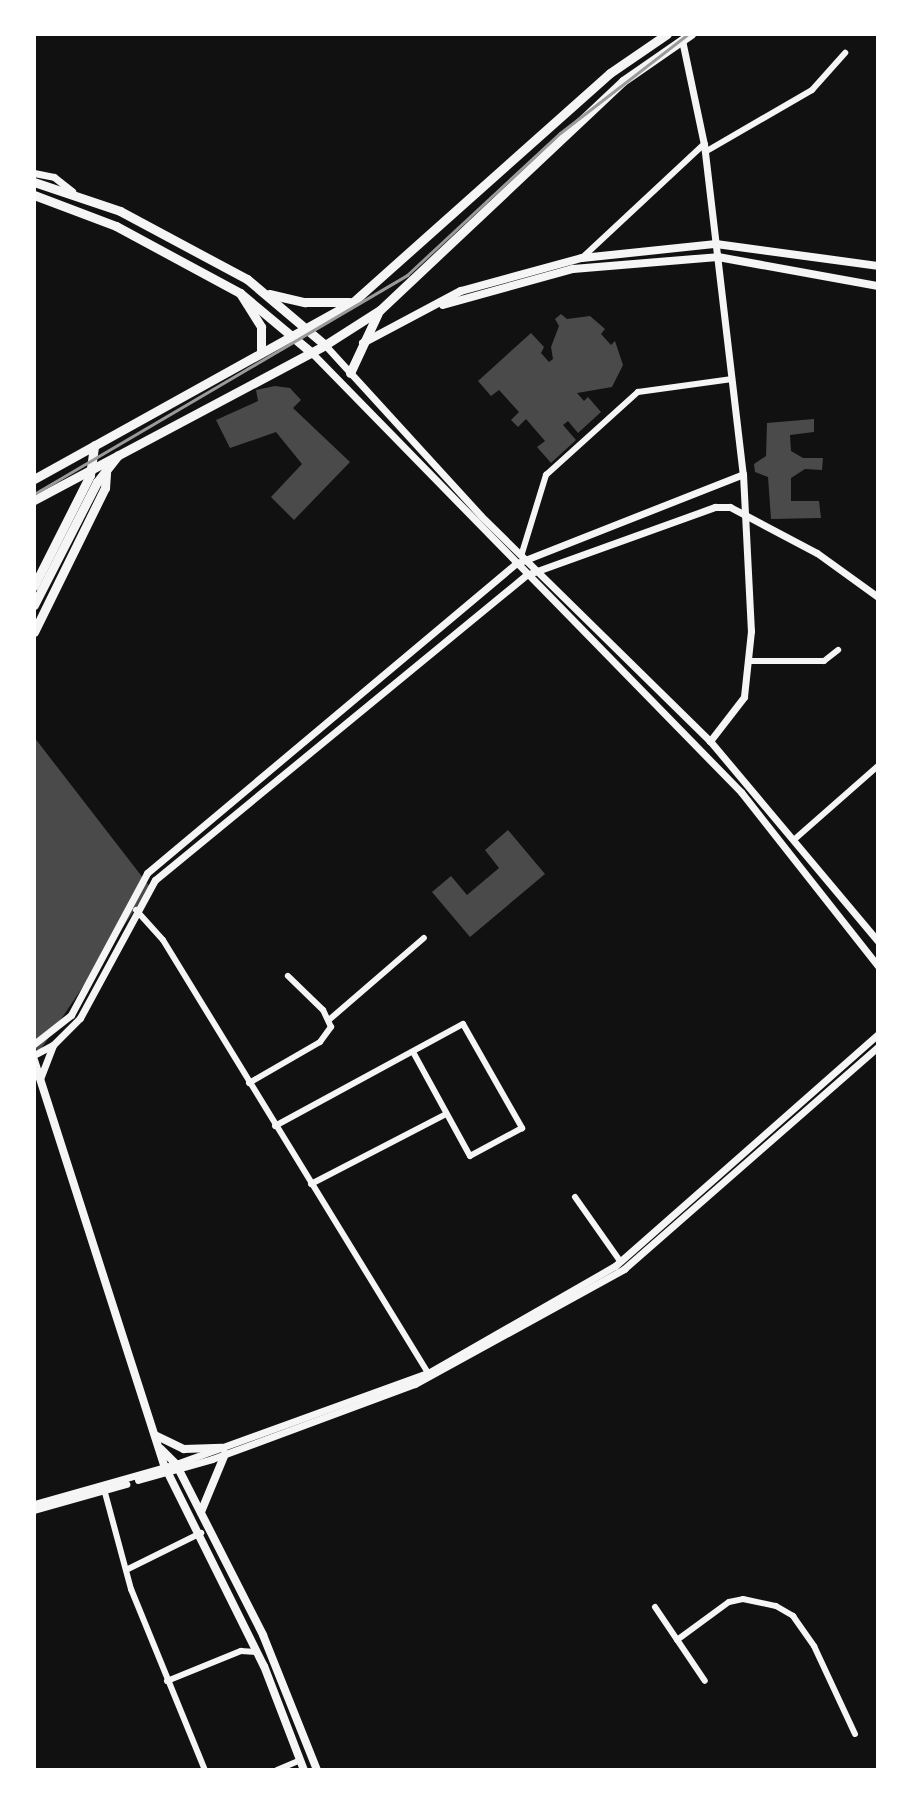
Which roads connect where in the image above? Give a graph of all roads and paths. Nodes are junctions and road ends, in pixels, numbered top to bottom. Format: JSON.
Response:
{"nodes":[{"id":1,"x":667,"y":34,"type":"edge"},
{"id":2,"x":687,"y":37,"type":"edge"},
{"id":3,"x":845,"y":53,"type":"dead end"},
{"id":4,"x":704,"y":148,"type":"junction"},
{"id":5,"x":34,"y":173,"type":"edge"},
{"id":6,"x":34,"y":182,"type":"edge"},
{"id":7,"x":72,"y":191,"type":"junction"},
{"id":8,"x":34,"y":195,"type":"edge"},
{"id":9,"x":716,"y":244,"type":"junction"},
{"id":10,"x":718,"y":257,"type":"junction"},
{"id":11,"x":582,"y":258,"type":"junction"},
{"id":12,"x":878,"y":266,"type":"edge"},
{"id":13,"x":573,"y":269,"type":"junction"},
{"id":14,"x":878,"y":286,"type":"edge"},
{"id":15,"x":240,"y":293,"type":"junction"},
{"id":16,"x":269,"y":294,"type":"junction"},
{"id":17,"x":353,"y":302,"type":"junction"},
{"id":18,"x":442,"y":305,"type":"junction"},
{"id":19,"x":380,"y":310,"type":"junction"},
{"id":20,"x":308,"y":327,"type":"junction"},
{"id":21,"x":292,"y":335,"type":"junction"},
{"id":22,"x":362,"y":344,"type":"junction"},
{"id":23,"x":325,"y":345,"type":"junction"},
{"id":24,"x":261,"y":351,"type":"junction"},
{"id":25,"x":312,"y":353,"type":"junction"},
{"id":26,"x":350,"y":373,"type":"junction"},
{"id":27,"x":732,"y":379,"type":"junction"},
{"id":28,"x":94,"y":445,"type":"junction"},
{"id":29,"x":117,"y":454,"type":"junction"},
{"id":30,"x":93,"y":466,"type":"junction"},
{"id":31,"x":106,"y":473,"type":"junction"},
{"id":32,"x":743,"y":474,"type":"junction"},
{"id":33,"x":34,"y":479,"type":"edge"},
{"id":34,"x":34,"y":500,"type":"edge"},
{"id":35,"x":82,"y":500,"type":"junction"},
{"id":36,"x":743,"y":512,"type":"junction"},
{"id":37,"x":522,"y":553,"type":"junction"},
{"id":38,"x":529,"y":560,"type":"junction"},
{"id":39,"x":515,"y":564,"type":"junction"},
{"id":40,"x":540,"y":569,"type":"junction"},
{"id":41,"x":526,"y":575,"type":"junction"},
{"id":42,"x":34,"y":586,"type":"edge"},
{"id":43,"x":878,"y":597,"type":"edge"},
{"id":44,"x":34,"y":605,"type":"edge"},
{"id":45,"x":34,"y":632,"type":"edge"},
{"id":46,"x":838,"y":650,"type":"dead end"},
{"id":47,"x":750,"y":661,"type":"junction"},
{"id":48,"x":710,"y":741,"type":"junction"},
{"id":49,"x":878,"y":766,"type":"edge"},
{"id":50,"x":796,"y":838,"type":"junction"},
{"id":51,"x":136,"y":910,"type":"junction"},
{"id":52,"x":424,"y":938,"type":"dead end"},
{"id":53,"x":878,"y":941,"type":"edge"},
{"id":54,"x":878,"y":966,"type":"edge"},
{"id":55,"x":288,"y":976,"type":"dead end"},
{"id":56,"x":330,"y":1019,"type":"junction"},
{"id":57,"x":878,"y":1034,"type":"edge"},
{"id":58,"x":34,"y":1035,"type":"edge"},
{"id":59,"x":50,"y":1041,"type":"junction"},
{"id":60,"x":34,"y":1044,"type":"edge"},
{"id":61,"x":878,"y":1047,"type":"edge"},
{"id":62,"x":413,"y":1052,"type":"junction"},
{"id":63,"x":34,"y":1057,"type":"edge"},
{"id":64,"x":40,"y":1079,"type":"junction"},
{"id":65,"x":249,"y":1083,"type":"junction"},
{"id":66,"x":446,"y":1114,"type":"junction"},
{"id":67,"x":275,"y":1126,"type":"junction"},
{"id":68,"x":760,"y":1144,"type":"junction"},
{"id":69,"x":311,"y":1184,"type":"junction"},
{"id":70,"x":575,"y":1197,"type":"dead end"},
{"id":71,"x":620,"y":1261,"type":"junction"},
{"id":72,"x":428,"y":1373,"type":"junction"},
{"id":73,"x":157,"y":1436,"type":"junction"},
{"id":74,"x":161,"y":1448,"type":"junction"},
{"id":75,"x":224,"y":1451,"type":"junction"},
{"id":76,"x":177,"y":1466,"type":"junction"},
{"id":77,"x":166,"y":1469,"type":"junction"},
{"id":78,"x":104,"y":1488,"type":"junction"},
{"id":79,"x":34,"y":1504,"type":"edge"},
{"id":80,"x":34,"y":1510,"type":"edge"},
{"id":81,"x":201,"y":1513,"type":"junction"},
{"id":82,"x":201,"y":1533,"type":"junction"},
{"id":83,"x":126,"y":1570,"type":"junction"},
{"id":84,"x":655,"y":1607,"type":"dead end"},
{"id":85,"x":677,"y":1640,"type":"junction"},
{"id":86,"x":257,"y":1652,"type":"junction"},
{"id":87,"x":167,"y":1681,"type":"junction"},
{"id":88,"x":705,"y":1681,"type":"dead end"},
{"id":89,"x":855,"y":1734,"type":"dead end"},
{"id":90,"x":300,"y":1760,"type":"junction"},
{"id":91,"x":205,"y":1770,"type":"edge"},
{"id":92,"x":277,"y":1770,"type":"edge"},
{"id":93,"x":304,"y":1770,"type":"edge"},
{"id":94,"x":317,"y":1770,"type":"edge"}],
"edges":[{"from":1,"to":17,"type":"main road"},
{"from":2,"to":4,"type":"street"},
{"from":2,"to":19,"type":"main road"},
{"from":3,"to":4,"type":"street"},
{"from":4,"to":9,"type":"street"},
{"from":4,"to":11,"type":"street"},
{"from":5,"to":7,"type":"street"},
{"from":6,"to":7,"type":"main road"},
{"from":7,"to":16,"type":"main road"},
{"from":8,"to":15,"type":"main road"},
{"from":9,"to":10,"type":"street"},
{"from":9,"to":11,"type":"main road"},
{"from":9,"to":12,"type":"main road"},
{"from":10,"to":13,"type":"main road"},
{"from":10,"to":14,"type":"main road"},
{"from":10,"to":27,"type":"street"},
{"from":11,"to":13,"type":"street"},
{"from":11,"to":18,"type":"main road"},
{"from":13,"to":18,"type":"main road"},
{"from":15,"to":21,"type":"main road"},
{"from":15,"to":24,"type":"main road"},
{"from":16,"to":17,"type":"main road"},
{"from":16,"to":20,"type":"main road"},
{"from":17,"to":20,"type":"main road"},
{"from":18,"to":22,"type":"main road"},
{"from":19,"to":22,"type":"main road"},
{"from":19,"to":23,"type":"main road"},
{"from":20,"to":21,"type":"main road"},
{"from":20,"to":23,"type":"main road"},
{"from":21,"to":24,"type":"main road"},
{"from":21,"to":25,"type":"main road"},
{"from":22,"to":26,"type":"main road"},
{"from":23,"to":25,"type":"main road"},
{"from":23,"to":26,"type":"street"},
{"from":24,"to":28,"type":"main road"},
{"from":25,"to":29,"type":"main road"},
{"from":25,"to":39,"type":"street"},
{"from":26,"to":37,"type":"street"},
{"from":27,"to":32,"type":"street"},
{"from":27,"to":37,"type":"street"},
{"from":28,"to":30,"type":"main road"},
{"from":28,"to":33,"type":"main road"},
{"from":29,"to":30,"type":"main road"},
{"from":29,"to":31,"type":"main road"},
{"from":30,"to":34,"type":"main road"},
{"from":30,"to":35,"type":"main road"},
{"from":31,"to":35,"type":"main road"},
{"from":31,"to":45,"type":"main road"},
{"from":32,"to":36,"type":"street"},
{"from":32,"to":38,"type":"street"},
{"from":35,"to":42,"type":"main road"},
{"from":35,"to":44,"type":"main road"},
{"from":36,"to":40,"type":"street"},
{"from":36,"to":43,"type":"street"},
{"from":36,"to":47,"type":"street"},
{"from":37,"to":38,"type":"street"},
{"from":38,"to":39,"type":"street"},
{"from":38,"to":40,"type":"street"},
{"from":39,"to":41,"type":"street"},
{"from":39,"to":59,"type":"street"},
{"from":40,"to":41,"type":"street"},
{"from":40,"to":48,"type":"street"},
{"from":41,"to":51,"type":"street"},
{"from":41,"to":54,"type":"street"},
{"from":46,"to":47,"type":"street"},
{"from":47,"to":48,"type":"street"},
{"from":48,"to":50,"type":"street"},
{"from":49,"to":50,"type":"street"},
{"from":50,"to":53,"type":"street"},
{"from":51,"to":59,"type":"street"},
{"from":51,"to":65,"type":"street"},
{"from":52,"to":56,"type":"street"},
{"from":55,"to":56,"type":"street"},
{"from":56,"to":65,"type":"street"},
{"from":57,"to":68,"type":"street"},
{"from":58,"to":59,"type":"street"},
{"from":59,"to":60,"type":"street"},
{"from":59,"to":63,"type":"street"},
{"from":59,"to":64,"type":"street"},
{"from":61,"to":68,"type":"street"},
{"from":62,"to":66,"type":"street"},
{"from":62,"to":66,"type":"street"},
{"from":62,"to":67,"type":"street"},
{"from":63,"to":64,"type":"main road"},
{"from":64,"to":73,"type":"main road"},
{"from":65,"to":67,"type":"street"},
{"from":66,"to":69,"type":"street"},
{"from":67,"to":69,"type":"street"},
{"from":68,"to":71,"type":"street"},
{"from":68,"to":75,"type":"street"},
{"from":69,"to":72,"type":"street"},
{"from":70,"to":71,"type":"street"},
{"from":71,"to":72,"type":"street"},
{"from":72,"to":75,"type":"street"},
{"from":73,"to":74,"type":"main road"},
{"from":73,"to":75,"type":"main road"},
{"from":74,"to":76,"type":"main road"},
{"from":74,"to":77,"type":"main road"},
{"from":75,"to":76,"type":"street"},
{"from":75,"to":81,"type":"main road"},
{"from":76,"to":77,"type":"street"},
{"from":76,"to":81,"type":"main road"},
{"from":77,"to":78,"type":"street"},
{"from":77,"to":82,"type":"main road"},
{"from":78,"to":79,"type":"street"},
{"from":78,"to":80,"type":"street"},
{"from":78,"to":83,"type":"street"},
{"from":81,"to":94,"type":"main road"},
{"from":82,"to":83,"type":"street"},
{"from":82,"to":86,"type":"main road"},
{"from":83,"to":87,"type":"street"},
{"from":84,"to":85,"type":"street"},
{"from":85,"to":88,"type":"street"},
{"from":85,"to":89,"type":"street"},
{"from":86,"to":87,"type":"street"},
{"from":86,"to":90,"type":"main road"},
{"from":87,"to":91,"type":"street"},
{"from":90,"to":92,"type":"street"},
{"from":90,"to":93,"type":"main road"}]}
